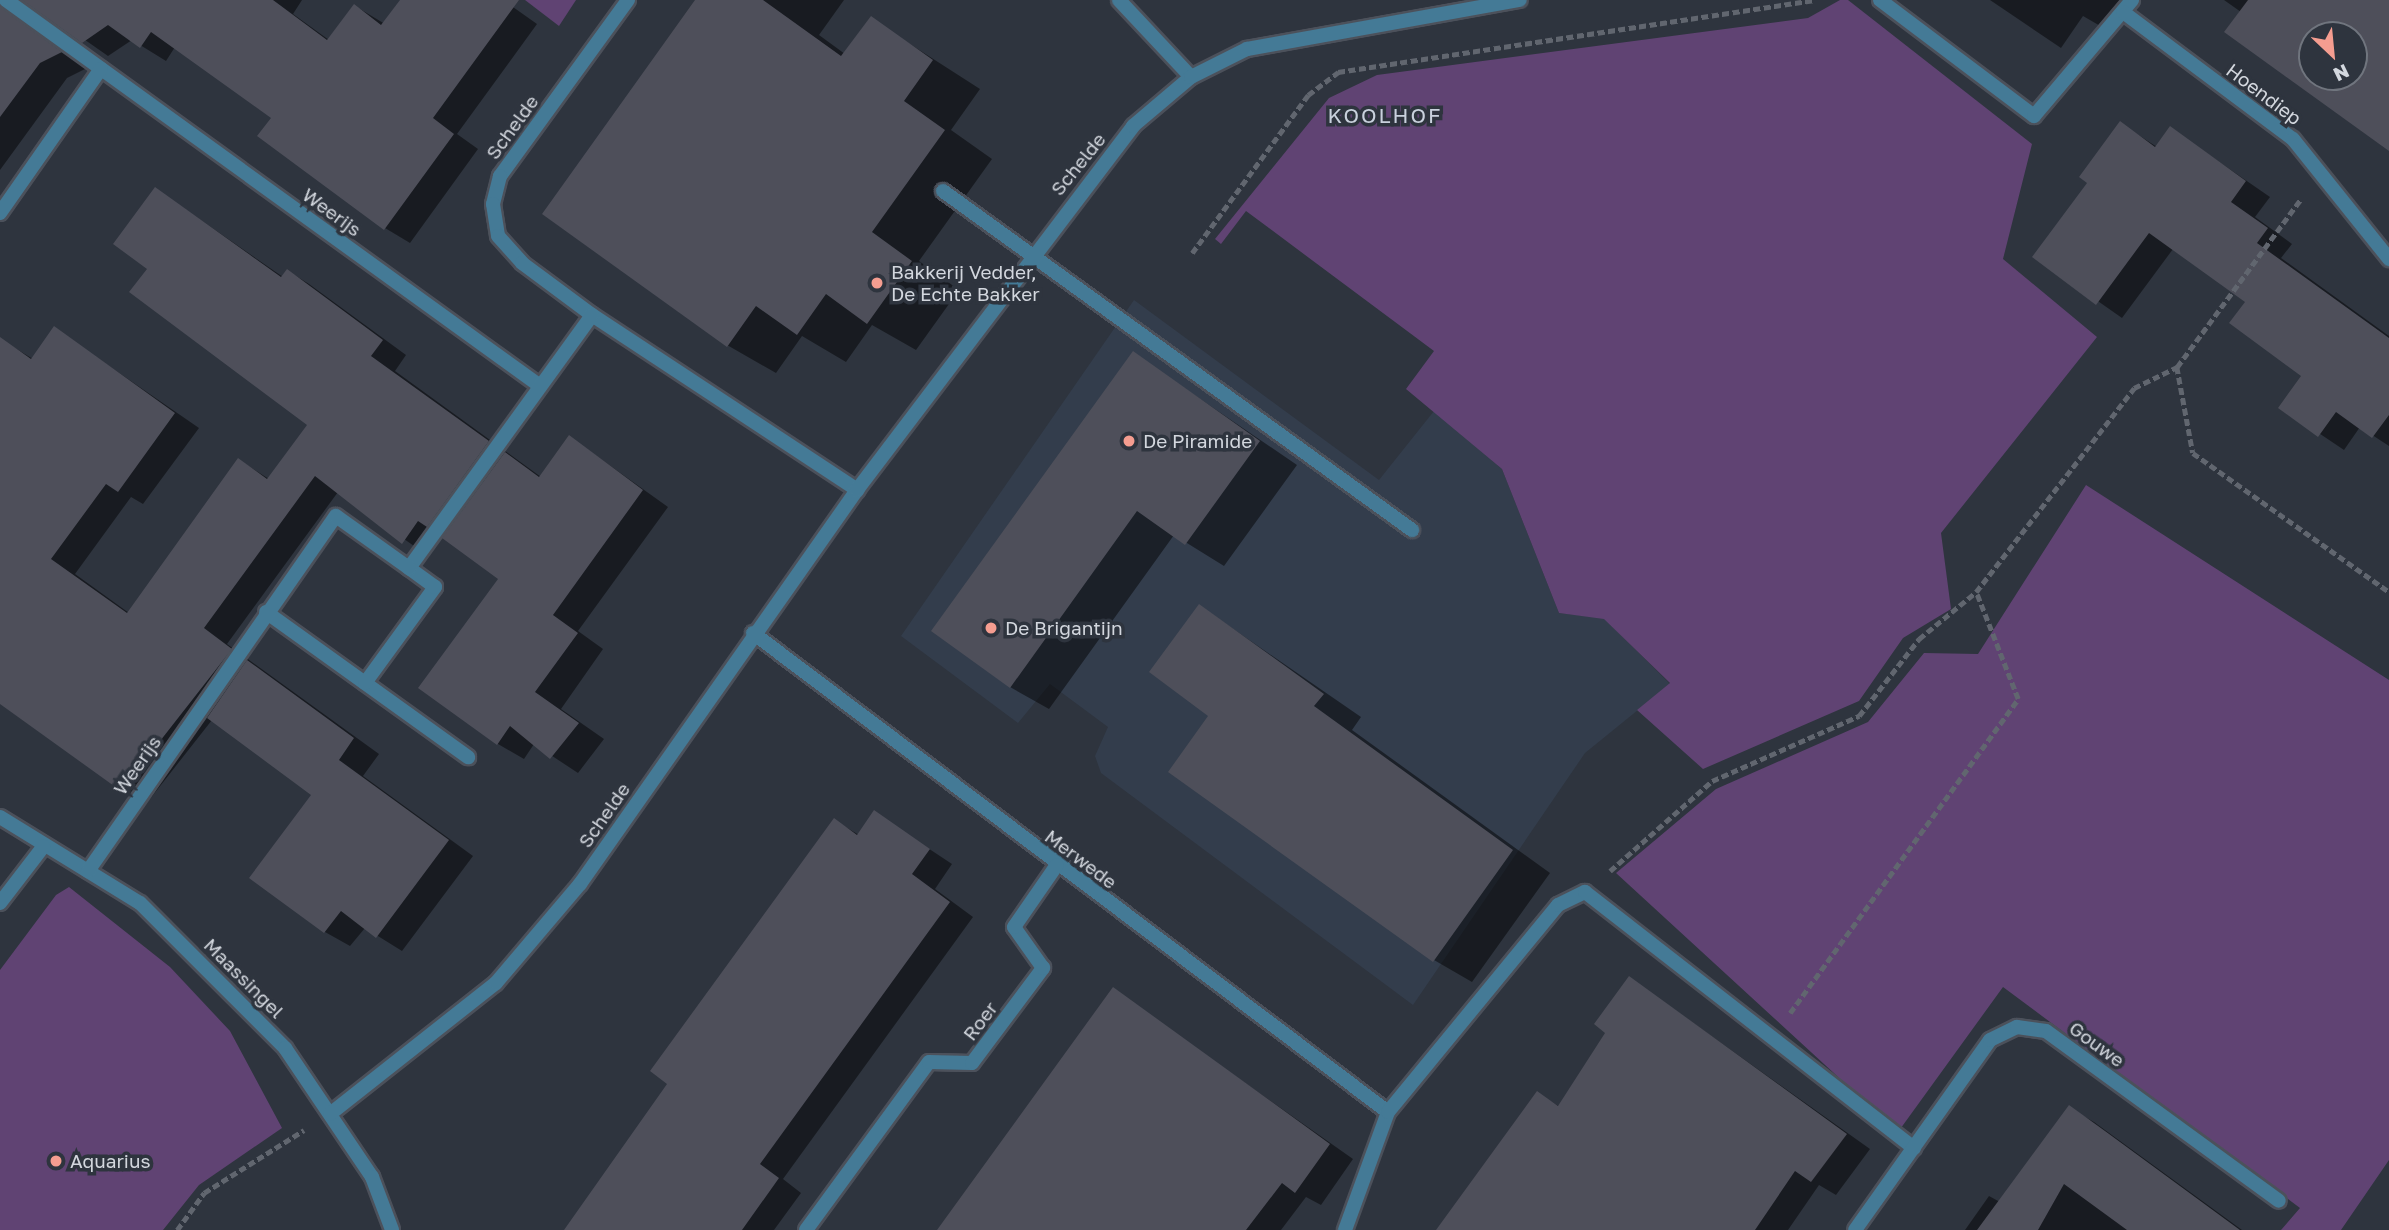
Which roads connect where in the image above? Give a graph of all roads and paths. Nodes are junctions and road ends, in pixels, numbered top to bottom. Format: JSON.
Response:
{"nodes":[{"id":1,"x":6,"y":0,"type":"edge"},
{"id":2,"x":628,"y":0,"type":"edge"},
{"id":3,"x":1119,"y":0,"type":"edge"},
{"id":4,"x":1520,"y":0,"type":"edge"},
{"id":5,"x":1815,"y":0,"type":"edge"},
{"id":6,"x":1880,"y":0,"type":"edge"},
{"id":7,"x":2127,"y":6,"type":"edge"},
{"id":8,"x":101,"y":69,"type":"junction"},
{"id":9,"x":1191,"y":77,"type":"junction"},
{"id":10,"x":2320,"y":173,"type":"junction"},
{"id":11,"x":943,"y":191,"type":"dead end"},
{"id":12,"x":0,"y":213,"type":"edge"},
{"id":13,"x":1192,"y":253,"type":"dead end"},
{"id":14,"x":1029,"y":256,"type":"junction"},
{"id":15,"x":2389,"y":259,"type":"edge"},
{"id":16,"x":592,"y":314,"type":"junction"},
{"id":17,"x":2177,"y":366,"type":"junction"},
{"id":18,"x":540,"y":386,"type":"junction"},
{"id":19,"x":857,"y":489,"type":"junction"},
{"id":20,"x":1412,"y":530,"type":"dead end"},
{"id":21,"x":408,"y":568,"type":"junction"},
{"id":22,"x":1976,"y":592,"type":"junction"},
{"id":23,"x":2389,"y":593,"type":"edge"},
{"id":24,"x":266,"y":612,"type":"junction"},
{"id":25,"x":753,"y":633,"type":"junction"},
{"id":26,"x":365,"y":683,"type":"junction"},
{"id":27,"x":468,"y":757,"type":"dead end"},
{"id":28,"x":0,"y":817,"type":"edge"},
{"id":29,"x":43,"y":847,"type":"junction"},
{"id":30,"x":1057,"y":865,"type":"junction"},
{"id":31,"x":88,"y":871,"type":"junction"},
{"id":32,"x":1585,"y":892,"type":"junction"},
{"id":33,"x":0,"y":903,"type":"edge"},
{"id":34,"x":1773,"y":1037,"type":"junction"},
{"id":35,"x":1388,"y":1112,"type":"junction"},
{"id":36,"x":330,"y":1114,"type":"junction"},
{"id":37,"x":1914,"y":1148,"type":"junction"},
{"id":38,"x":2279,"y":1201,"type":"dead end"},
{"id":39,"x":177,"y":1230,"type":"edge"},
{"id":40,"x":391,"y":1230,"type":"edge"},
{"id":41,"x":806,"y":1230,"type":"edge"},
{"id":42,"x":1345,"y":1230,"type":"edge"},
{"id":43,"x":1855,"y":1230,"type":"edge"}],
"edges":[{"from":1,"to":8,"type":"street","name":"Weerijs"},
{"from":2,"to":16,"type":"street","name":"Schelde"},
{"from":3,"to":9,"type":"street"},
{"from":4,"to":9,"type":"street","name":"Schelde"},
{"from":5,"to":13,"type":"path"},
{"from":6,"to":7,"type":"street","name":"Hoendiep"},
{"from":7,"to":10,"type":"street","name":"Hoendiep"},
{"from":8,"to":12,"type":"street"},
{"from":8,"to":18,"type":"street","name":"Weerijs"},
{"from":9,"to":14,"type":"street","name":"Schelde"},
{"from":10,"to":15,"type":"street","name":"Hoendiep"},
{"from":10,"to":17,"type":"path"},
{"from":11,"to":14,"type":"street"},
{"from":14,"to":19,"type":"street","name":"Schelde"},
{"from":14,"to":20,"type":"street"},
{"from":16,"to":18,"type":"street"},
{"from":16,"to":19,"type":"street","name":"Schelde"},
{"from":17,"to":22,"type":"path"},
{"from":17,"to":23,"type":"path"},
{"from":18,"to":21,"type":"street"},
{"from":19,"to":25,"type":"street","name":"Schelde"},
{"from":21,"to":24,"type":"street","name":"Weerijs"},
{"from":21,"to":26,"type":"street","name":"Weerijs"},
{"from":22,"to":32,"type":"path"},
{"from":22,"to":34,"type":"path"},
{"from":24,"to":26,"type":"street"},
{"from":24,"to":31,"type":"street","name":"Weerijs"},
{"from":25,"to":30,"type":"street","name":"Merwede"},
{"from":25,"to":36,"type":"street","name":"Schelde"},
{"from":26,"to":27,"type":"street"},
{"from":28,"to":29,"type":"street","name":"Maassingel"},
{"from":29,"to":31,"type":"street","name":"Maassingel"},
{"from":29,"to":33,"type":"street"},
{"from":30,"to":35,"type":"street","name":"Merwede"},
{"from":30,"to":41,"type":"street","name":"Roer"},
{"from":31,"to":36,"type":"street","name":"Maassingel"},
{"from":32,"to":34,"type":"street"},
{"from":32,"to":35,"type":"street"},
{"from":34,"to":37,"type":"street"},
{"from":35,"to":42,"type":"street"},
{"from":36,"to":39,"type":"path"},
{"from":36,"to":40,"type":"street","name":"Maassingel"},
{"from":37,"to":38,"type":"street","name":"Gouwe"},
{"from":37,"to":43,"type":"street","name":"Gouwe"}]}
